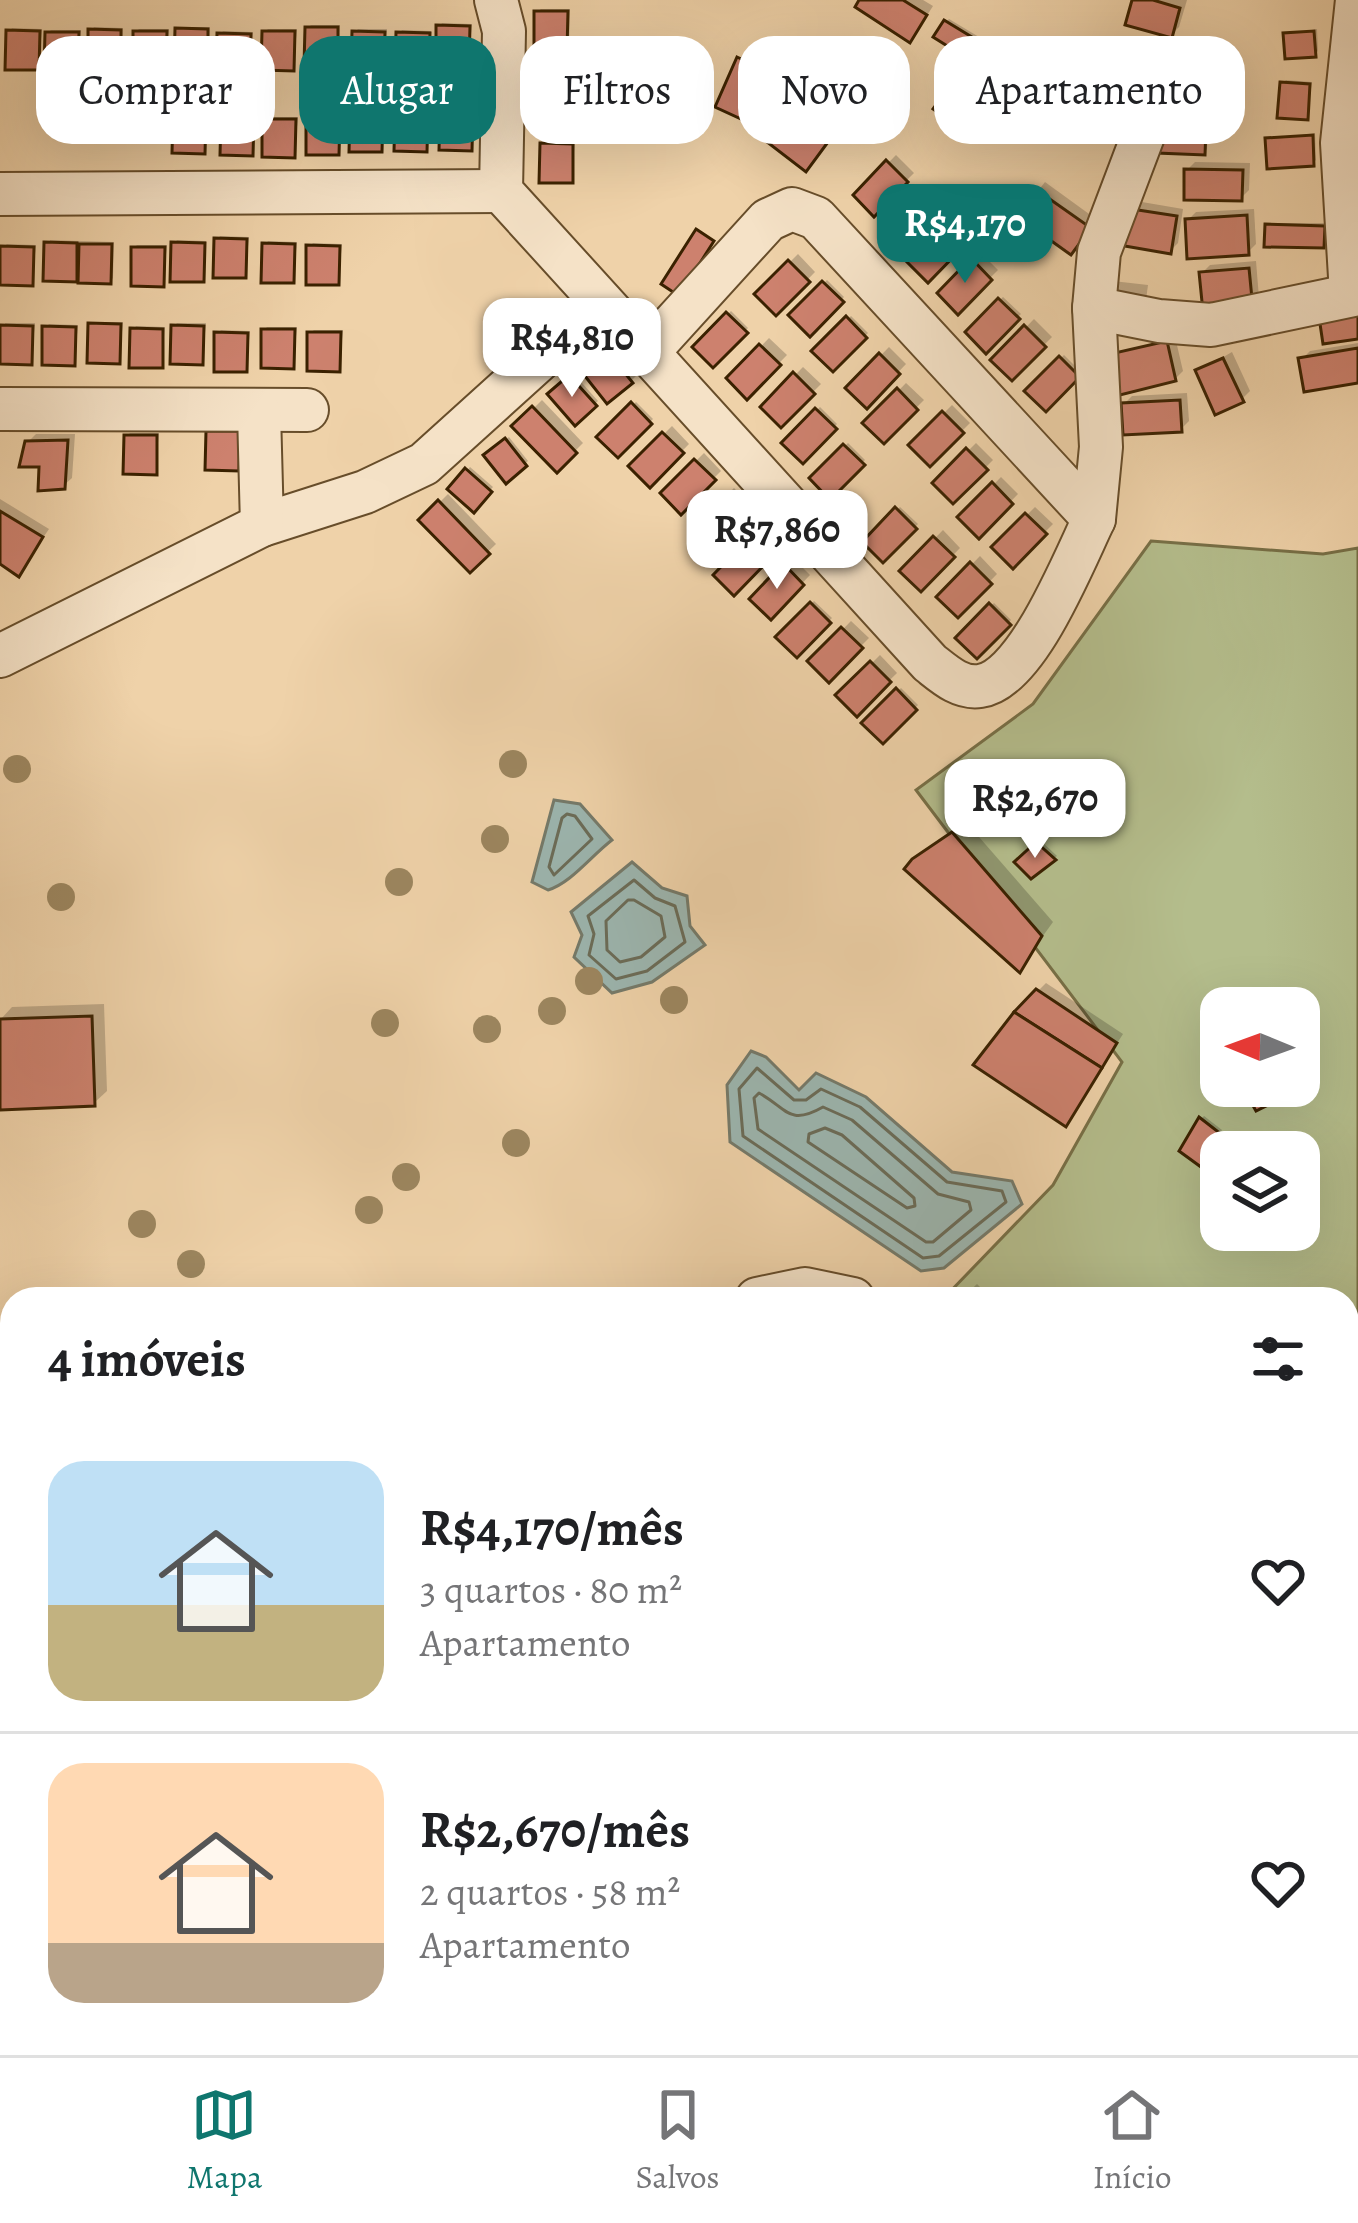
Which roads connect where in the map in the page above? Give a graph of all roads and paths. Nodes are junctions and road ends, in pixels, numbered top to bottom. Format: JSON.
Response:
{"nodes":[{"id":1,"x":496,"y":0,"type":"edge"},
{"id":2,"x":1357,"y":0,"type":"edge"},
{"id":3,"x":1140,"y":144,"type":"edge"},
{"id":4,"x":501,"y":191,"type":"junction"},
{"id":5,"x":0,"y":194,"type":"edge"},
{"id":6,"x":1355,"y":294,"type":"edge"},
{"id":7,"x":602,"y":303,"type":"junction"},
{"id":8,"x":1094,"y":308,"type":"junction"},
{"id":9,"x":646,"y":354,"type":"junction"},
{"id":10,"x":0,"y":409,"type":"edge"},
{"id":11,"x":307,"y":410,"type":"dead end"},
{"id":12,"x":259,"y":412,"type":"junction"},
{"id":13,"x":1094,"y":519,"type":"junction"},
{"id":14,"x":262,"y":525,"type":"junction"},
{"id":15,"x":0,"y":656,"type":"edge"}],
"edges":[{"from":1,"to":4,"type":"street"},
{"from":2,"to":6,"type":"street"},
{"from":3,"to":8,"type":"street"},
{"from":4,"to":5,"type":"street"},
{"from":4,"to":7,"type":"street"},
{"from":6,"to":8,"type":"street"},
{"from":7,"to":9,"type":"street"},
{"from":7,"to":14,"type":"street"},
{"from":8,"to":13,"type":"street"},
{"from":9,"to":13,"type":"street"},
{"from":9,"to":13,"type":"street"},
{"from":10,"to":12,"type":"street"},
{"from":11,"to":12,"type":"street"},
{"from":12,"to":14,"type":"street"},
{"from":14,"to":15,"type":"street"}]}
